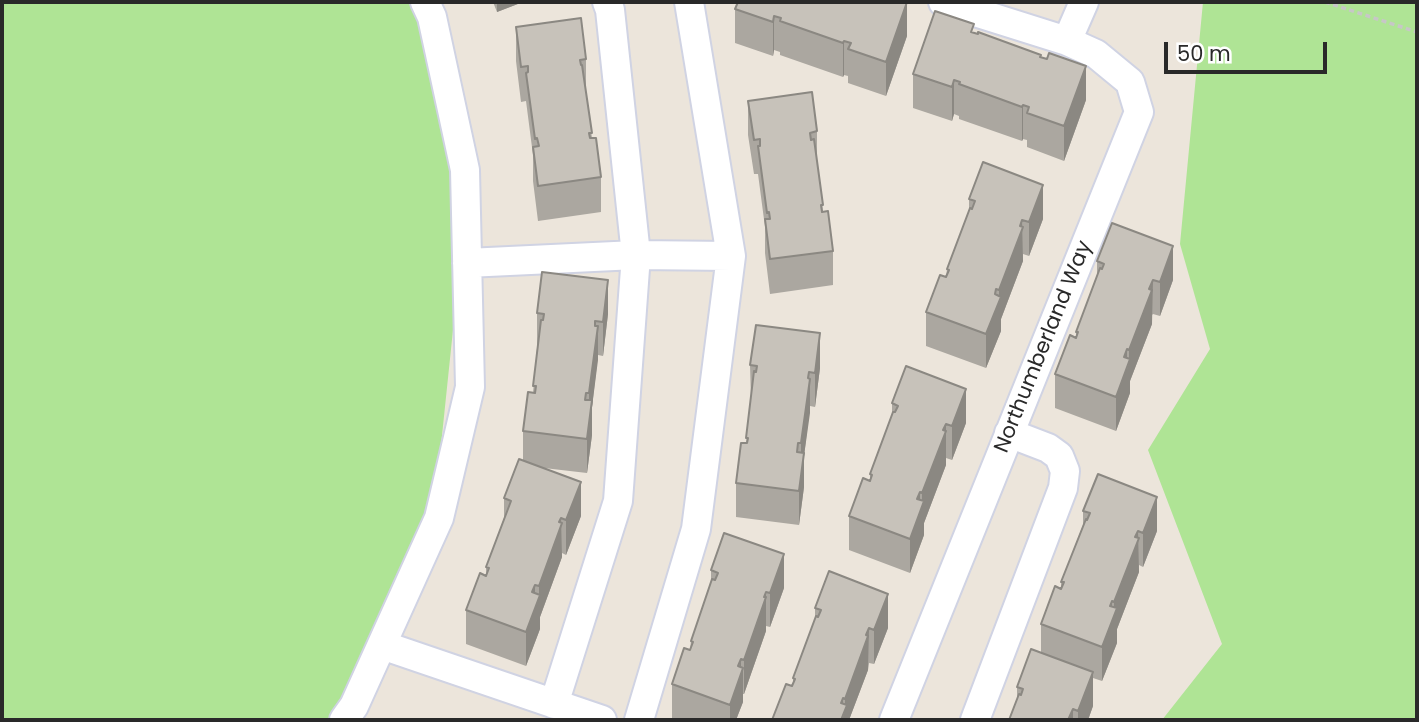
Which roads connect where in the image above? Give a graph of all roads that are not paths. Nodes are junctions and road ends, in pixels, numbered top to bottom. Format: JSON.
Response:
{"nodes":[{"id":1,"x":425,"y":2,"type":"edge"},
{"id":2,"x":607,"y":2,"type":"edge"},
{"id":3,"x":690,"y":2,"type":"edge"},
{"id":4,"x":943,"y":2,"type":"edge"},
{"id":5,"x":1084,"y":2,"type":"edge"},
{"id":6,"x":1067,"y":41,"type":"junction"},
{"id":7,"x":636,"y":254,"type":"junction"},
{"id":8,"x":731,"y":256,"type":"junction"},
{"id":9,"x":467,"y":263,"type":"junction"},
{"id":10,"x":1010,"y":433,"type":"junction"},
{"id":11,"x":382,"y":645,"type":"junction"},
{"id":12,"x":554,"y":704,"type":"junction"},
{"id":13,"x":344,"y":720,"type":"edge"},
{"id":14,"x":602,"y":720,"type":"edge"},
{"id":15,"x":639,"y":720,"type":"edge"},
{"id":16,"x":894,"y":720,"type":"edge"},
{"id":17,"x":975,"y":720,"type":"edge"}],
"edges":[{"from":1,"to":9,"type":"street"},
{"from":2,"to":7,"type":"street"},
{"from":3,"to":8,"type":"street"},
{"from":4,"to":6,"type":"street","name":"Northumberland Way"},
{"from":5,"to":6,"type":"street"},
{"from":6,"to":10,"type":"street","name":"Northumberland Way"},
{"from":7,"to":8,"type":"street"},
{"from":7,"to":9,"type":"street"},
{"from":7,"to":12,"type":"street"},
{"from":8,"to":15,"type":"street"},
{"from":9,"to":11,"type":"street"},
{"from":10,"to":16,"type":"street","name":"Northumberland Way"},
{"from":10,"to":17,"type":"street"},
{"from":11,"to":12,"type":"street"},
{"from":11,"to":13,"type":"street"},
{"from":12,"to":14,"type":"street"}]}
